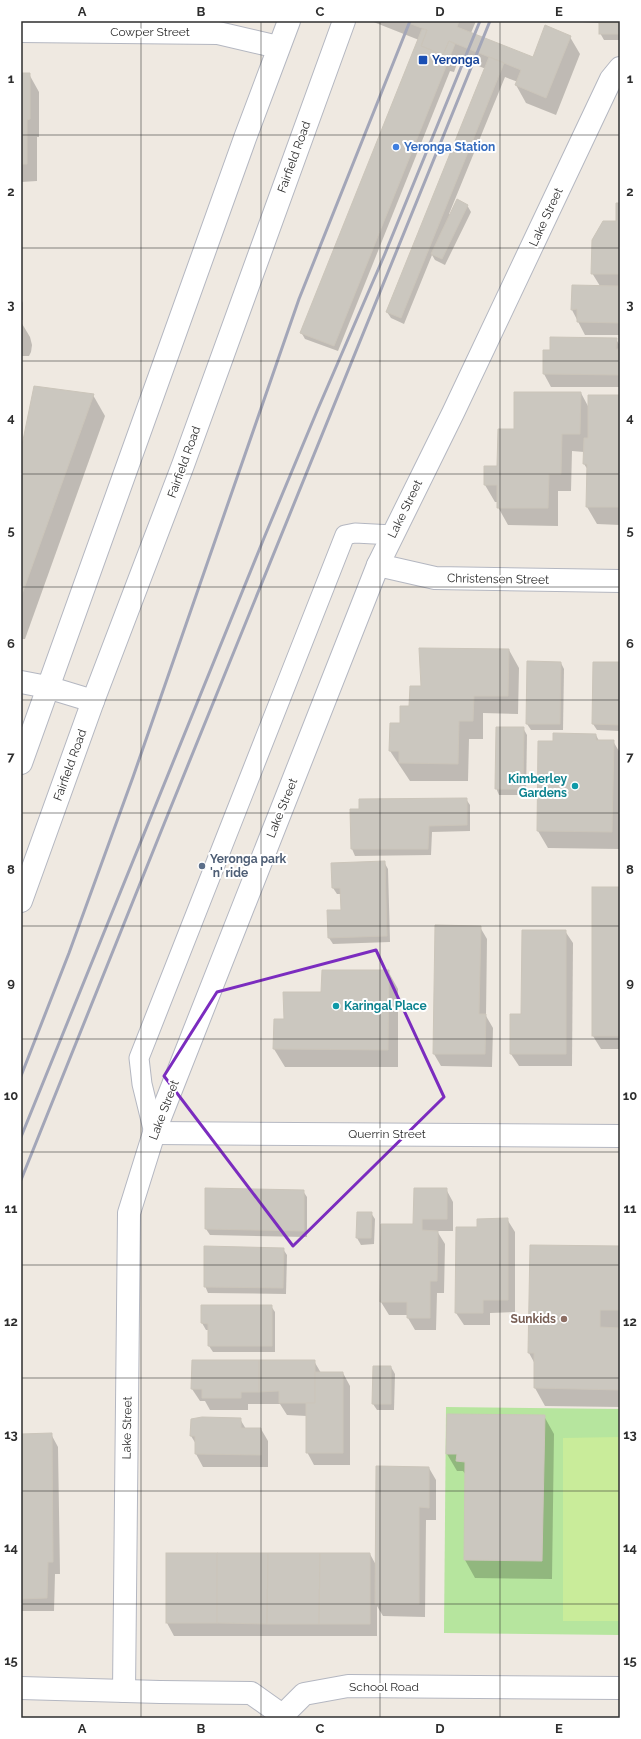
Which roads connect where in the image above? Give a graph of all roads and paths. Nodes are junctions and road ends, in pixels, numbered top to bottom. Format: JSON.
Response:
{"nodes":[{"id":1,"x":289,"y":21,"type":"edge"},
{"id":2,"x":344,"y":21,"type":"edge"},
{"id":3,"x":21,"y":31,"type":"edge"},
{"id":4,"x":278,"y":47,"type":"junction"},
{"id":5,"x":620,"y":68,"type":"edge"},
{"id":6,"x":393,"y":535,"type":"junction"},
{"id":7,"x":378,"y":565,"type":"junction"},
{"id":8,"x":620,"y":580,"type":"edge"},
{"id":9,"x":21,"y":682,"type":"edge"},
{"id":10,"x":47,"y":687,"type":"junction"},
{"id":11,"x":93,"y":701,"type":"junction"},
{"id":12,"x":21,"y":763,"type":"edge"},
{"id":13,"x":21,"y":902,"type":"edge"},
{"id":14,"x":154,"y":1133,"type":"junction"},
{"id":15,"x":620,"y":1136,"type":"edge"},
{"id":16,"x":21,"y":1688,"type":"edge"},
{"id":17,"x":620,"y":1688,"type":"edge"},
{"id":18,"x":124,"y":1691,"type":"junction"},
{"id":19,"x":281,"y":1717,"type":"edge"}],
"edges":[{"from":1,"to":4,"type":"street"},
{"from":2,"to":11,"type":"street","name":"Fairfield Road"},
{"from":3,"to":4,"type":"street","name":"Cowper Street"},
{"from":4,"to":10,"type":"street"},
{"from":5,"to":6,"type":"street","name":"Lake Street"},
{"from":6,"to":7,"type":"street","name":"Lake Street"},
{"from":6,"to":14,"type":"lane"},
{"from":7,"to":8,"type":"street","name":"Christensen Street"},
{"from":7,"to":14,"type":"street","name":"Lake Street"},
{"from":9,"to":10,"type":"street"},
{"from":10,"to":11,"type":"street"},
{"from":10,"to":12,"type":"street"},
{"from":11,"to":13,"type":"street","name":"Fairfield Road"},
{"from":14,"to":15,"type":"street","name":"Querrin Street"},
{"from":14,"to":18,"type":"street","name":"Lake Street"},
{"from":16,"to":18,"type":"street","name":"School Road"},
{"from":17,"to":19,"type":"street","name":"School Road"},
{"from":18,"to":19,"type":"street","name":"School Road"}]}
